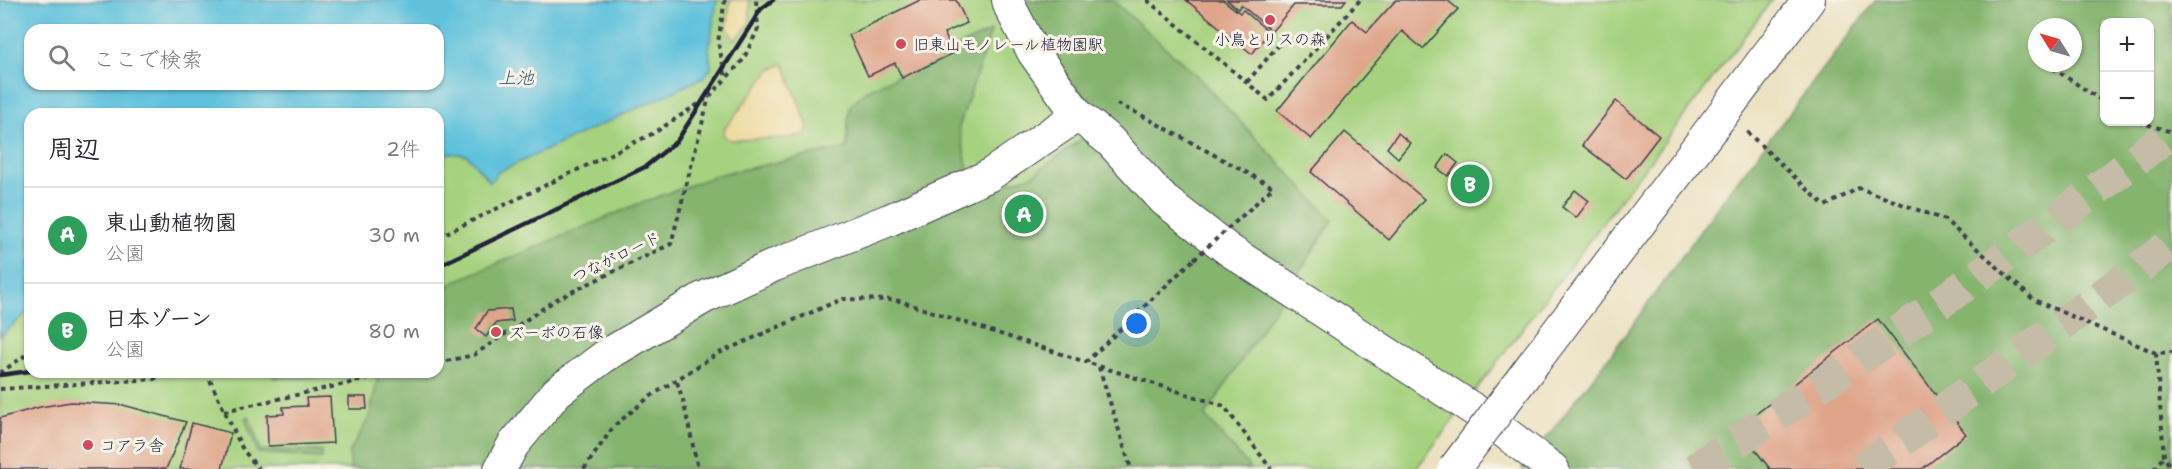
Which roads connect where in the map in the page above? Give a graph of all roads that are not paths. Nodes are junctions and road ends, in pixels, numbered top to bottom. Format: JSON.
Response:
{"nodes":[{"id":1,"x":1008,"y":0,"type":"edge"},
{"id":2,"x":1809,"y":0,"type":"edge"},
{"id":3,"x":1078,"y":115,"type":"junction"},
{"id":4,"x":500,"y":469,"type":"edge"},
{"id":5,"x":1454,"y":469,"type":"edge"},
{"id":6,"x":1553,"y":469,"type":"edge"}],
"edges":[{"from":1,"to":3,"type":"street"},
{"from":2,"to":5,"type":"street","bridge":true},
{"from":3,"to":4,"type":"street"},
{"from":3,"to":6,"type":"street"}]}
